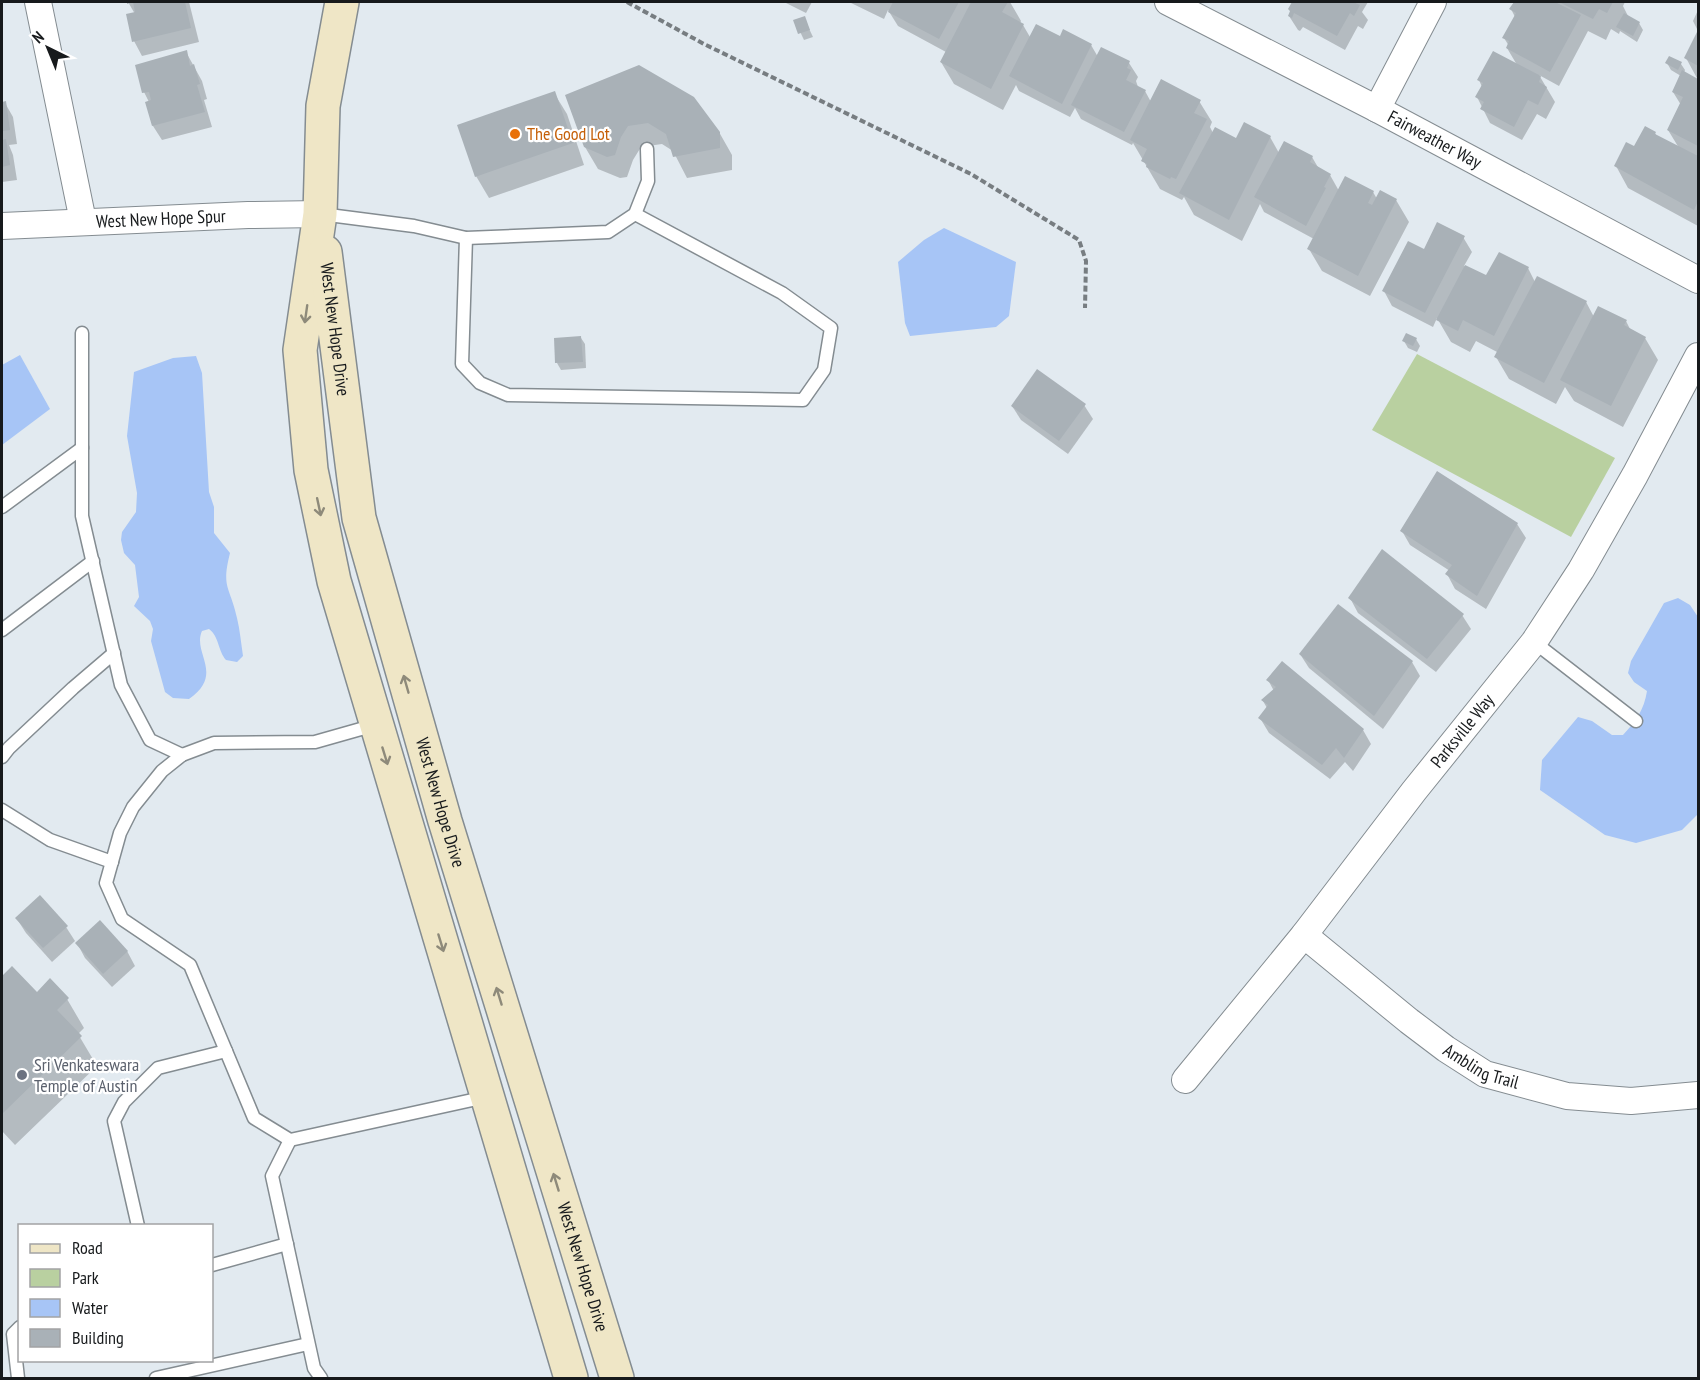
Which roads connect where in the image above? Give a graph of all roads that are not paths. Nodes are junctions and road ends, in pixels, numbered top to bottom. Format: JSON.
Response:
{"nodes":[{"id":1,"x":38,"y":2,"type":"edge"},
{"id":2,"x":342,"y":2,"type":"edge"},
{"id":3,"x":1168,"y":2,"type":"edge"},
{"id":4,"x":1433,"y":2,"type":"edge"},
{"id":5,"x":1377,"y":109,"type":"junction"},
{"id":6,"x":647,"y":149,"type":"dead end"},
{"id":7,"x":320,"y":214,"type":"junction"},
{"id":8,"x":635,"y":214,"type":"junction"},
{"id":9,"x":83,"y":221,"type":"junction"},
{"id":10,"x":2,"y":226,"type":"edge"},
{"id":11,"x":466,"y":238,"type":"junction"},
{"id":12,"x":1698,"y":280,"type":"edge"},
{"id":13,"x":82,"y":333,"type":"dead end"},
{"id":14,"x":1698,"y":356,"type":"edge"},
{"id":15,"x":82,"y":448,"type":"junction"},
{"id":16,"x":2,"y":507,"type":"edge"},
{"id":17,"x":93,"y":561,"type":"junction"},
{"id":18,"x":2,"y":630,"type":"edge"},
{"id":19,"x":1534,"y":642,"type":"junction"},
{"id":20,"x":114,"y":653,"type":"junction"},
{"id":21,"x":1636,"y":721,"type":"dead end"},
{"id":22,"x":376,"y":724,"type":"junction"},
{"id":23,"x":182,"y":754,"type":"junction"},
{"id":24,"x":2,"y":757,"type":"edge"},
{"id":25,"x":2,"y":810,"type":"edge"},
{"id":26,"x":112,"y":862,"type":"junction"},
{"id":27,"x":1304,"y":935,"type":"junction"},
{"id":28,"x":226,"y":1051,"type":"junction"},
{"id":29,"x":1185,"y":1080,"type":"dead end"},
{"id":30,"x":1698,"y":1095,"type":"edge"},
{"id":31,"x":487,"y":1097,"type":"junction"},
{"id":32,"x":290,"y":1140,"type":"junction"},
{"id":33,"x":138,"y":1224,"type":"edge"},
{"id":34,"x":287,"y":1244,"type":"junction"},
{"id":35,"x":213,"y":1264,"type":"edge"},
{"id":36,"x":18,"y":1329,"type":"edge"},
{"id":37,"x":309,"y":1344,"type":"junction"},
{"id":38,"x":18,"y":1378,"type":"edge"},
{"id":39,"x":156,"y":1378,"type":"edge"},
{"id":40,"x":321,"y":1378,"type":"edge"},
{"id":41,"x":571,"y":1378,"type":"edge"},
{"id":42,"x":617,"y":1378,"type":"edge"}],
"edges":[{"from":1,"to":9,"type":"street"},
{"from":2,"to":7,"type":"main road","name":"West New Hope Drive"},
{"from":3,"to":5,"type":"street","name":"Fairweather Way"},
{"from":4,"to":5,"type":"street"},
{"from":5,"to":12,"type":"street","name":"Fairweather Way"},
{"from":6,"to":8,"type":"lane"},
{"from":7,"to":9,"type":"street","name":"West New Hope Spur"},
{"from":7,"to":11,"type":"lane"},
{"from":7,"to":22,"type":"main road","name":"West New Hope Drive","one_way":true},
{"from":42,"to":7,"type":"main road","name":"West New Hope Drive","one_way":true},
{"from":8,"to":11,"type":"lane"},
{"from":8,"to":11,"type":"lane"},
{"from":9,"to":10,"type":"street","name":"West New Hope Spur"},
{"from":13,"to":15,"type":"lane"},
{"from":14,"to":19,"type":"street","name":"Parksville Way"},
{"from":15,"to":16,"type":"lane"},
{"from":15,"to":17,"type":"lane"},
{"from":17,"to":18,"type":"lane"},
{"from":17,"to":20,"type":"lane"},
{"from":19,"to":21,"type":"lane"},
{"from":19,"to":27,"type":"street","name":"Parksville Way"},
{"from":20,"to":23,"type":"lane"},
{"from":20,"to":24,"type":"lane"},
{"from":22,"to":23,"type":"lane"},
{"from":22,"to":31,"type":"main road","name":"West New Hope Drive","one_way":true},
{"from":23,"to":26,"type":"lane"},
{"from":25,"to":26,"type":"lane"},
{"from":26,"to":28,"type":"lane"},
{"from":27,"to":29,"type":"street","name":"Parksville Way"},
{"from":27,"to":30,"type":"street","name":"Ambling Trail"},
{"from":28,"to":32,"type":"lane"},
{"from":28,"to":33,"type":"lane"},
{"from":31,"to":32,"type":"lane"},
{"from":31,"to":41,"type":"main road","name":"West New Hope Drive"},
{"from":32,"to":34,"type":"lane"},
{"from":34,"to":35,"type":"lane"},
{"from":34,"to":37,"type":"lane"},
{"from":36,"to":38,"type":"lane"},
{"from":37,"to":39,"type":"lane"},
{"from":37,"to":40,"type":"lane"}]}
